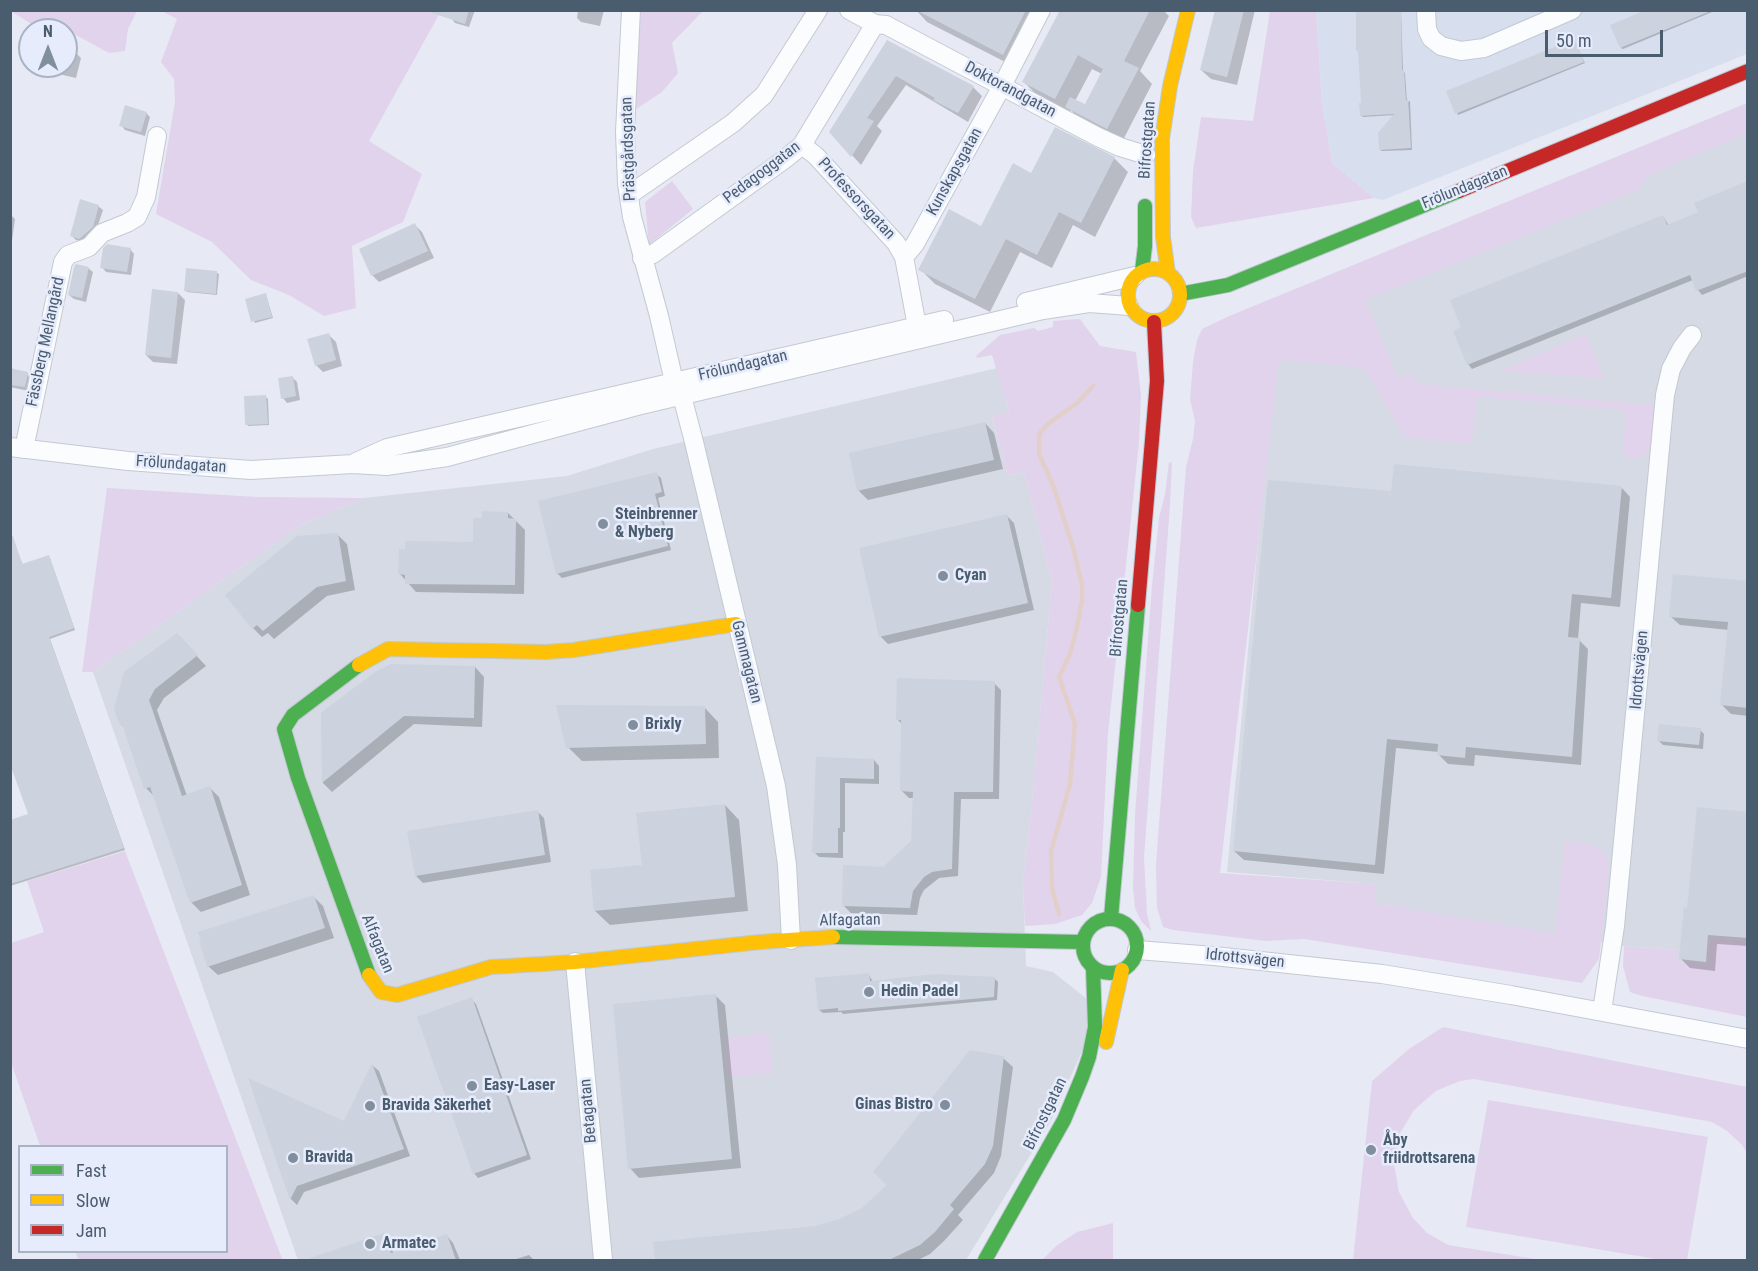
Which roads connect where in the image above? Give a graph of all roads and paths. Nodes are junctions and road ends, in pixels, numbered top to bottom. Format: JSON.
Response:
{"nodes":[{"id":1,"x":631,"y":10,"type":"edge"},
{"id":2,"x":818,"y":10,"type":"edge"},
{"id":3,"x":849,"y":10,"type":"edge"},
{"id":4,"x":1041,"y":10,"type":"edge"},
{"id":5,"x":1188,"y":10,"type":"edge"},
{"id":6,"x":1426,"y":10,"type":"edge"},
{"id":7,"x":1572,"y":10,"type":"edge"},
{"id":8,"x":875,"y":24,"type":"junction"},
{"id":9,"x":1748,"y":72,"type":"edge"},
{"id":10,"x":1002,"y":86,"type":"junction"},
{"id":11,"x":158,"y":136,"type":"dead end"},
{"id":12,"x":802,"y":145,"type":"junction"},
{"id":13,"x":1146,"y":152,"type":"dead end"},
{"id":14,"x":1145,"y":194,"type":"dead end"},
{"id":15,"x":629,"y":195,"type":"junction"},
{"id":16,"x":904,"y":257,"type":"junction"},
{"id":17,"x":642,"y":258,"type":"junction"},
{"id":18,"x":1168,"y":273,"type":"junction"},
{"id":19,"x":1138,"y":274,"type":"junction"},
{"id":20,"x":1180,"y":294,"type":"junction"},
{"id":21,"x":1129,"y":306,"type":"junction"},
{"id":22,"x":1154,"y":322,"type":"junction"},
{"id":23,"x":918,"y":333,"type":"junction"},
{"id":24,"x":1692,"y":335,"type":"dead end"},
{"id":25,"x":679,"y":389,"type":"junction"},
{"id":26,"x":17,"y":448,"type":"edge"},
{"id":27,"x":736,"y":624,"type":"junction"},
{"id":28,"x":1110,"y":918,"type":"junction"},
{"id":29,"x":791,"y":940,"type":"junction"},
{"id":30,"x":1082,"y":942,"type":"junction"},
{"id":31,"x":1137,"y":950,"type":"junction"},
{"id":32,"x":575,"y":962,"type":"junction"},
{"id":33,"x":1094,"y":968,"type":"junction"},
{"id":34,"x":1122,"y":970,"type":"junction"},
{"id":35,"x":1602,"y":1011,"type":"junction"},
{"id":36,"x":1748,"y":1039,"type":"edge"},
{"id":37,"x":1090,"y":1093,"type":"dead end"},
{"id":38,"x":1079,"y":1120,"type":"dead end"},
{"id":39,"x":1060,"y":1154,"type":"dead end"},
{"id":40,"x":603,"y":1260,"type":"edge"},
{"id":41,"x":985,"y":1260,"type":"edge"}],
"edges":[{"from":1,"to":15,"type":"street","name":"Prästgårdsgatan"},
{"from":2,"to":15,"type":"street"},
{"from":3,"to":8,"type":"street"},
{"from":4,"to":10,"type":"street","name":"Kunskapsgatan"},
{"from":5,"to":18,"type":"street","name":"Bifrostgatan"},
{"from":6,"to":7,"type":"street"},
{"from":8,"to":10,"type":"street","name":"Doktorandgatan"},
{"from":8,"to":12,"type":"street","name":"Pedagoggatan"},
{"from":9,"to":20,"type":"street","name":"Frölundagatan"},
{"from":10,"to":13,"type":"street","name":"Doktorandgatan"},
{"from":10,"to":16,"type":"street","name":"Kunskapsgatan"},
{"from":11,"to":26,"type":"street","name":"Fässberg Mellangård"},
{"from":12,"to":16,"type":"street","name":"Professorsgatan"},
{"from":12,"to":17,"type":"street","name":"Pedagoggatan"},
{"from":14,"to":19,"type":"street","name":"Bifrostgatan"},
{"from":15,"to":17,"type":"street","name":"Prästgårdsgatan"},
{"from":16,"to":23,"type":"street"},
{"from":17,"to":25,"type":"street","name":"Prästgårdsgatan"},
{"from":18,"to":19,"type":"street"},
{"from":18,"to":20,"type":"street","name":"Bifrostgatan"},
{"from":19,"to":21,"type":"street","name":"Bifrostgatan"},
{"from":19,"to":23,"type":"street","name":"Frölundagatan"},
{"from":20,"to":22,"type":"street"},
{"from":21,"to":22,"type":"street"},
{"from":21,"to":23,"type":"street","name":"Frölundagatan"},
{"from":22,"to":28,"type":"street","name":"Bifrostgatan"},
{"from":23,"to":25,"type":"street","name":"Frölundagatan"},
{"from":24,"to":35,"type":"street","name":"Idrottsvägen"},
{"from":25,"to":26,"type":"street","name":"Frölundagatan"},
{"from":25,"to":27,"type":"street","name":"Gammagatan"},
{"from":27,"to":29,"type":"street","name":"Gammagatan"},
{"from":27,"to":32,"type":"street","name":"Alfagatan"},
{"from":28,"to":30,"type":"street"},
{"from":28,"to":31,"type":"street"},
{"from":29,"to":30,"type":"street","name":"Alfagatan"},
{"from":29,"to":32,"type":"street","name":"Alfagatan"},
{"from":30,"to":33,"type":"street","name":"Bifrostgatan"},
{"from":31,"to":34,"type":"street","name":"Bifrostgatan"},
{"from":31,"to":35,"type":"street","name":"Idrottsvägen"},
{"from":32,"to":40,"type":"street","name":"Betagatan"},
{"from":33,"to":34,"type":"street"},
{"from":33,"to":41,"type":"street","name":"Bifrostgatan"},
{"from":34,"to":37,"type":"street","name":"Bifrostgatan"},
{"from":35,"to":36,"type":"street","name":"Idrottsvägen"},
{"from":38,"to":39,"type":"street","name":"Bifrostgatan"}]}
